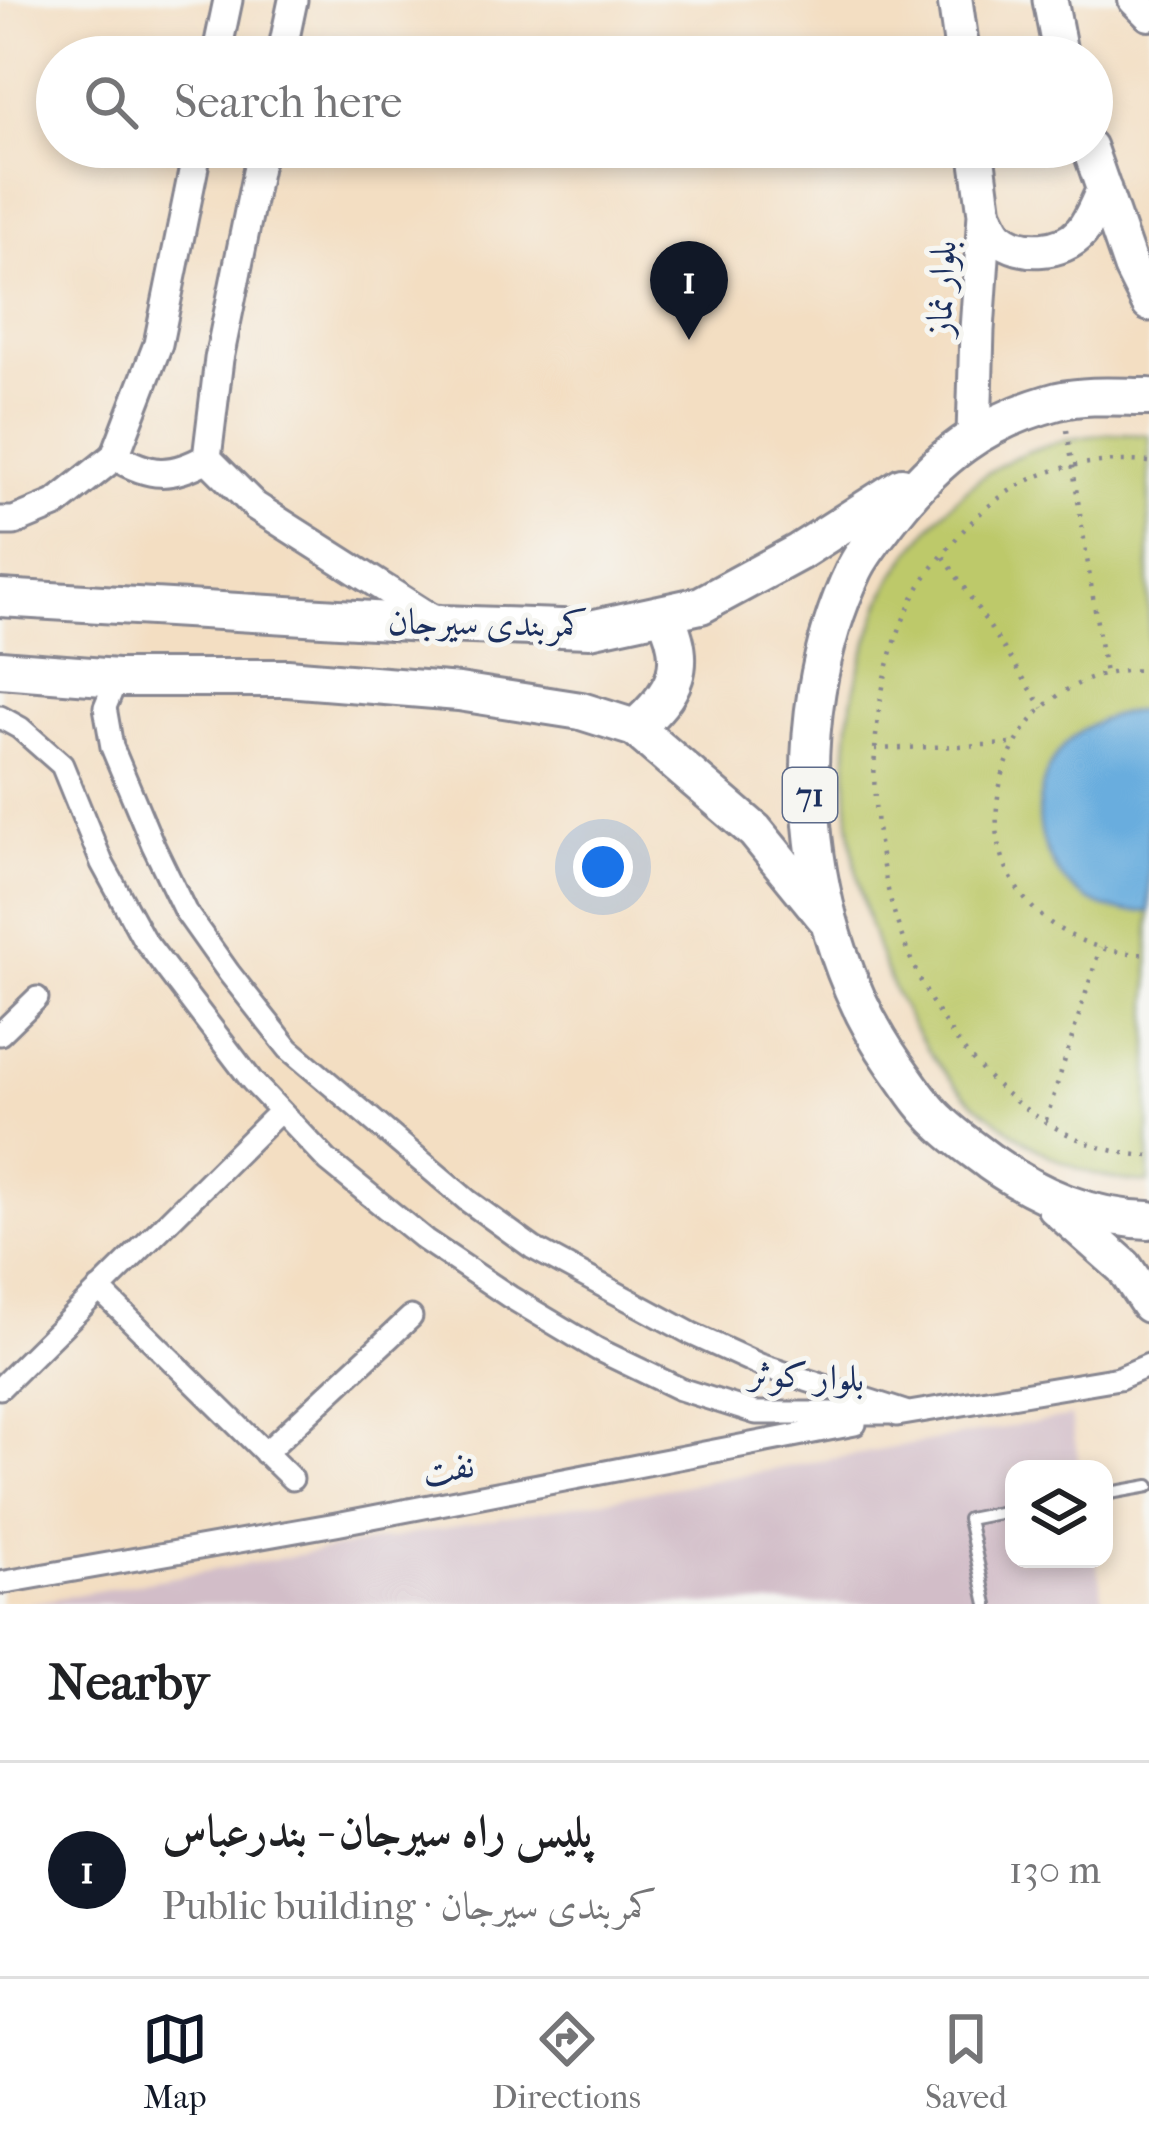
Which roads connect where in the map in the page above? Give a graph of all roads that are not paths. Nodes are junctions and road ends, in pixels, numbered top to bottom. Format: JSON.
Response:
{"nodes":[{"id":1,"x":228,"y":0,"type":"edge"},
{"id":2,"x":293,"y":0,"type":"edge"},
{"id":3,"x":955,"y":0,"type":"edge"},
{"id":4,"x":1051,"y":0,"type":"edge"},
{"id":5,"x":1135,"y":0,"type":"edge"},
{"id":6,"x":1149,"y":15,"type":"edge"},
{"id":7,"x":220,"y":36,"type":"edge"},
{"id":8,"x":285,"y":36,"type":"edge"},
{"id":9,"x":960,"y":36,"type":"edge"},
{"id":10,"x":1057,"y":36,"type":"edge"},
{"id":11,"x":194,"y":168,"type":"edge"},
{"id":12,"x":258,"y":168,"type":"edge"},
{"id":13,"x":979,"y":168,"type":"edge"},
{"id":14,"x":1097,"y":168,"type":"edge"},
{"id":15,"x":1104,"y":189,"type":"junction"},
{"id":16,"x":985,"y":214,"type":"junction"},
{"id":17,"x":1149,"y":304,"type":"edge"},
{"id":18,"x":1149,"y":398,"type":"edge"},
{"id":19,"x":974,"y":435,"type":"junction"},
{"id":20,"x":115,"y":456,"type":"junction"},
{"id":21,"x":207,"y":458,"type":"junction"},
{"id":22,"x":935,"y":465,"type":"junction"},
{"id":23,"x":0,"y":521,"type":"edge"},
{"id":24,"x":0,"y":598,"type":"edge"},
{"id":25,"x":665,"y":615,"type":"junction"},
{"id":26,"x":441,"y":624,"type":"junction"},
{"id":27,"x":0,"y":669,"type":"edge"},
{"id":28,"x":117,"y":679,"type":"junction"},
{"id":29,"x":0,"y":717,"type":"edge"},
{"id":30,"x":635,"y":728,"type":"junction"},
{"id":31,"x":829,"y":922,"type":"junction"},
{"id":32,"x":37,"y":998,"type":"dead end"},
{"id":33,"x":0,"y":1034,"type":"edge"},
{"id":34,"x":280,"y":1111,"type":"junction"},
{"id":35,"x":1043,"y":1196,"type":"junction"},
{"id":36,"x":1149,"y":1220,"type":"edge"},
{"id":37,"x":99,"y":1289,"type":"junction"},
{"id":38,"x":1149,"y":1304,"type":"edge"},
{"id":39,"x":411,"y":1317,"type":"dead end"},
{"id":40,"x":1149,"y":1365,"type":"edge"},
{"id":41,"x":4,"y":1374,"type":"edge"},
{"id":42,"x":908,"y":1414,"type":"junction"},
{"id":43,"x":265,"y":1453,"type":"junction"},
{"id":44,"x":292,"y":1479,"type":"dead end"},
{"id":45,"x":1149,"y":1486,"type":"edge"},
{"id":46,"x":1113,"y":1492,"type":"edge"},
{"id":47,"x":1005,"y":1512,"type":"edge"},
{"id":48,"x":0,"y":1583,"type":"edge"},
{"id":49,"x":987,"y":1604,"type":"edge"}],
"edges":[{"from":1,"to":7,"type":"street"},
{"from":2,"to":8,"type":"street"},
{"from":3,"to":9,"type":"main road"},
{"from":4,"to":10,"type":"main road"},
{"from":5,"to":6,"type":"main road"},
{"from":11,"to":20,"type":"street"},
{"from":12,"to":21,"type":"street"},
{"from":13,"to":16,"type":"main road","name":"بلوار نماز"},
{"from":14,"to":15,"type":"main road"},
{"from":15,"to":16,"type":"main road"},
{"from":15,"to":17,"type":"main road"},
{"from":16,"to":19,"type":"main road","name":"بلوار نماز"},
{"from":18,"to":19,"type":"highway","number":"71"},
{"from":19,"to":22,"type":"highway","number":"71"},
{"from":20,"to":21,"type":"street"},
{"from":20,"to":23,"type":"street"},
{"from":21,"to":26,"type":"street"},
{"from":22,"to":25,"type":"highway","name":"کمربندی سیرجان","number":"71"},
{"from":22,"to":31,"type":"highway","number":"71"},
{"from":24,"to":26,"type":"highway","name":"کمربندی سیرجان","number":"71"},
{"from":25,"to":26,"type":"highway","name":"کمربندی سیرجان","number":"71"},
{"from":25,"to":30,"type":"highway"},
{"from":27,"to":28,"type":"highway","name":"کمربندی سیرجان","number":"71"},
{"from":28,"to":30,"type":"highway","name":"کمربندی سیرجان","number":"71"},
{"from":28,"to":42,"type":"street","name":"بلوار کوثر"},
{"from":29,"to":34,"type":"street","name":"بلوار کوثر"},
{"from":30,"to":31,"type":"highway","name":"کمربندی سیرجان","number":"71"},
{"from":31,"to":35,"type":"highway","number":"71"},
{"from":32,"to":33,"type":"street"},
{"from":34,"to":37,"type":"street"},
{"from":34,"to":42,"type":"street","name":"بلوار کوثر"},
{"from":35,"to":36,"type":"highway","number":"71"},
{"from":35,"to":38,"type":"highway","number":"71"},
{"from":37,"to":41,"type":"street"},
{"from":37,"to":43,"type":"street"},
{"from":39,"to":43,"type":"street"},
{"from":40,"to":42,"type":"street"},
{"from":42,"to":48,"type":"street","name":"نفت"},
{"from":43,"to":44,"type":"street"},
{"from":45,"to":46,"type":"lane"},
{"from":47,"to":49,"type":"lane"}]}
